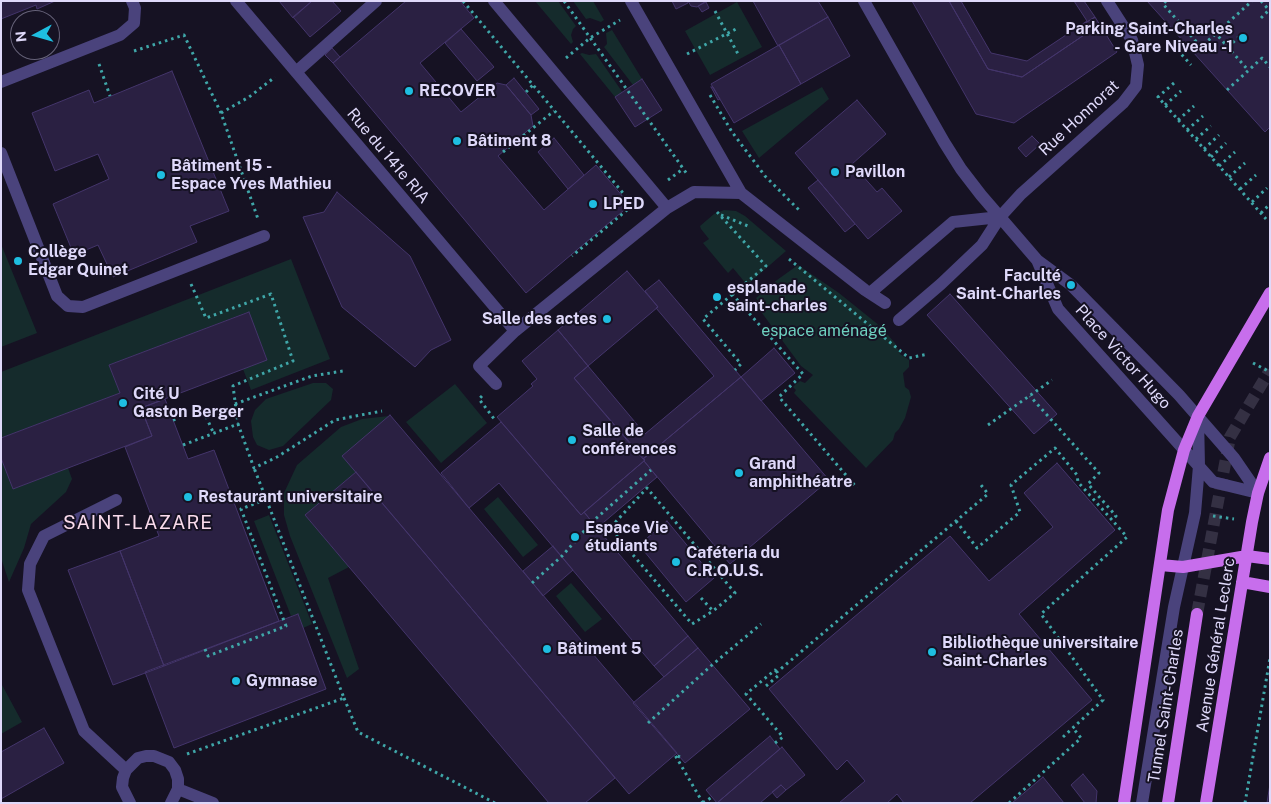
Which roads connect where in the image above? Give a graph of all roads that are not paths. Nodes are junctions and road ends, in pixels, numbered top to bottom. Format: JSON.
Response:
{"nodes":[{"id":1,"x":132,"y":1,"type":"edge"},
{"id":2,"x":236,"y":1,"type":"edge"},
{"id":3,"x":376,"y":1,"type":"edge"},
{"id":4,"x":494,"y":1,"type":"edge"},
{"id":5,"x":864,"y":1,"type":"edge"},
{"id":6,"x":1107,"y":1,"type":"edge"},
{"id":7,"x":633,"y":6,"type":"edge"},
{"id":8,"x":296,"y":72,"type":"junction"},
{"id":9,"x":1,"y":82,"type":"edge"},
{"id":10,"x":1,"y":152,"type":"edge"},
{"id":11,"x":741,"y":193,"type":"junction"},
{"id":12,"x":667,"y":208,"type":"junction"},
{"id":13,"x":1000,"y":217,"type":"junction"},
{"id":14,"x":264,"y":236,"type":"road end"},
{"id":15,"x":1037,"y":260,"type":"junction"},
{"id":16,"x":1270,"y":293,"type":"edge"},
{"id":17,"x":870,"y":294,"type":"junction"},
{"id":18,"x":885,"y":303,"type":"dead end"},
{"id":19,"x":899,"y":320,"type":"dead end"},
{"id":20,"x":515,"y":331,"type":"junction"},
{"id":21,"x":496,"y":384,"type":"dead end"},
{"id":22,"x":1198,"y":416,"type":"junction"},
{"id":23,"x":1184,"y":450,"type":"junction"},
{"id":24,"x":1270,"y":458,"type":"edge"},
{"id":25,"x":1199,"y":466,"type":"junction"},
{"id":26,"x":1258,"y":492,"type":"junction"},
{"id":27,"x":116,"y":500,"type":"dead end"},
{"id":28,"x":1247,"y":556,"type":"junction"},
{"id":29,"x":1270,"y":559,"type":"edge"},
{"id":30,"x":1160,"y":565,"type":"junction"},
{"id":31,"x":1183,"y":567,"type":"junction"},
{"id":32,"x":1242,"y":582,"type":"junction"},
{"id":33,"x":1270,"y":587,"type":"edge"},
{"id":34,"x":1197,"y":614,"type":"tunnel mouth"},
{"id":35,"x":126,"y":770,"type":"junction"},
{"id":36,"x":178,"y":788,"type":"junction"},
{"id":37,"x":130,"y":803,"type":"edge"},
{"id":38,"x":171,"y":803,"type":"edge"},
{"id":39,"x":213,"y":803,"type":"edge"},
{"id":40,"x":1124,"y":803,"type":"edge"},
{"id":41,"x":1142,"y":803,"type":"edge"},
{"id":42,"x":1168,"y":803,"type":"edge"},
{"id":43,"x":1206,"y":803,"type":"edge"}],
"edges":[{"from":1,"to":9,"type":"street"},
{"from":2,"to":8,"type":"street","name":"Rue du 141e RIA"},
{"from":3,"to":8,"type":"street"},
{"from":4,"to":12,"type":"street"},
{"from":5,"to":13,"type":"street","name":"Place Victor Hugo"},
{"from":6,"to":13,"type":"street","name":"Rue Honnorat"},
{"from":7,"to":11,"type":"street"},
{"from":8,"to":20,"type":"street","name":"Rue du 141e RIA"},
{"from":10,"to":14,"type":"street"},
{"from":11,"to":12,"type":"street"},
{"from":11,"to":17,"type":"street"},
{"from":12,"to":20,"type":"street"},
{"from":13,"to":15,"type":"street","name":"Place Victor Hugo"},
{"from":13,"to":17,"type":"street"},
{"from":13,"to":19,"type":"street","name":"Rue Honnorat"},
{"from":15,"to":22,"type":"street","name":"Place Victor Hugo"},
{"from":15,"to":23,"type":"street","name":"Place Victor Hugo"},
{"from":16,"to":22,"type":"main road"},
{"from":17,"to":18,"type":"street"},
{"from":20,"to":21,"type":"street"},
{"from":22,"to":23,"type":"main road"},
{"from":22,"to":25,"type":"street"},
{"from":22,"to":26,"type":"street"},
{"from":23,"to":25,"type":"street","name":"Place Victor Hugo"},
{"from":23,"to":30,"type":"main road"},
{"from":24,"to":26,"type":"main road","name":"Avenue Général Leclerc"},
{"from":25,"to":26,"type":"street"},
{"from":25,"to":31,"type":"street"},
{"from":26,"to":28,"type":"main road","name":"Avenue Général Leclerc"},
{"from":27,"to":35,"type":"street"},
{"from":28,"to":29,"type":"main road"},
{"from":28,"to":31,"type":"main road"},
{"from":28,"to":32,"type":"main road","name":"Avenue Général Leclerc"},
{"from":30,"to":31,"type":"main road"},
{"from":30,"to":40,"type":"main road"},
{"from":31,"to":41,"type":"street"},
{"from":32,"to":33,"type":"main road"},
{"from":32,"to":43,"type":"main road","name":"Avenue Général Leclerc"},
{"from":34,"to":42,"type":"main road","name":"Tunnel Saint-Charles"},
{"from":35,"to":36,"type":"street"},
{"from":35,"to":37,"type":"street"},
{"from":36,"to":38,"type":"street"},
{"from":36,"to":39,"type":"street"}]}
